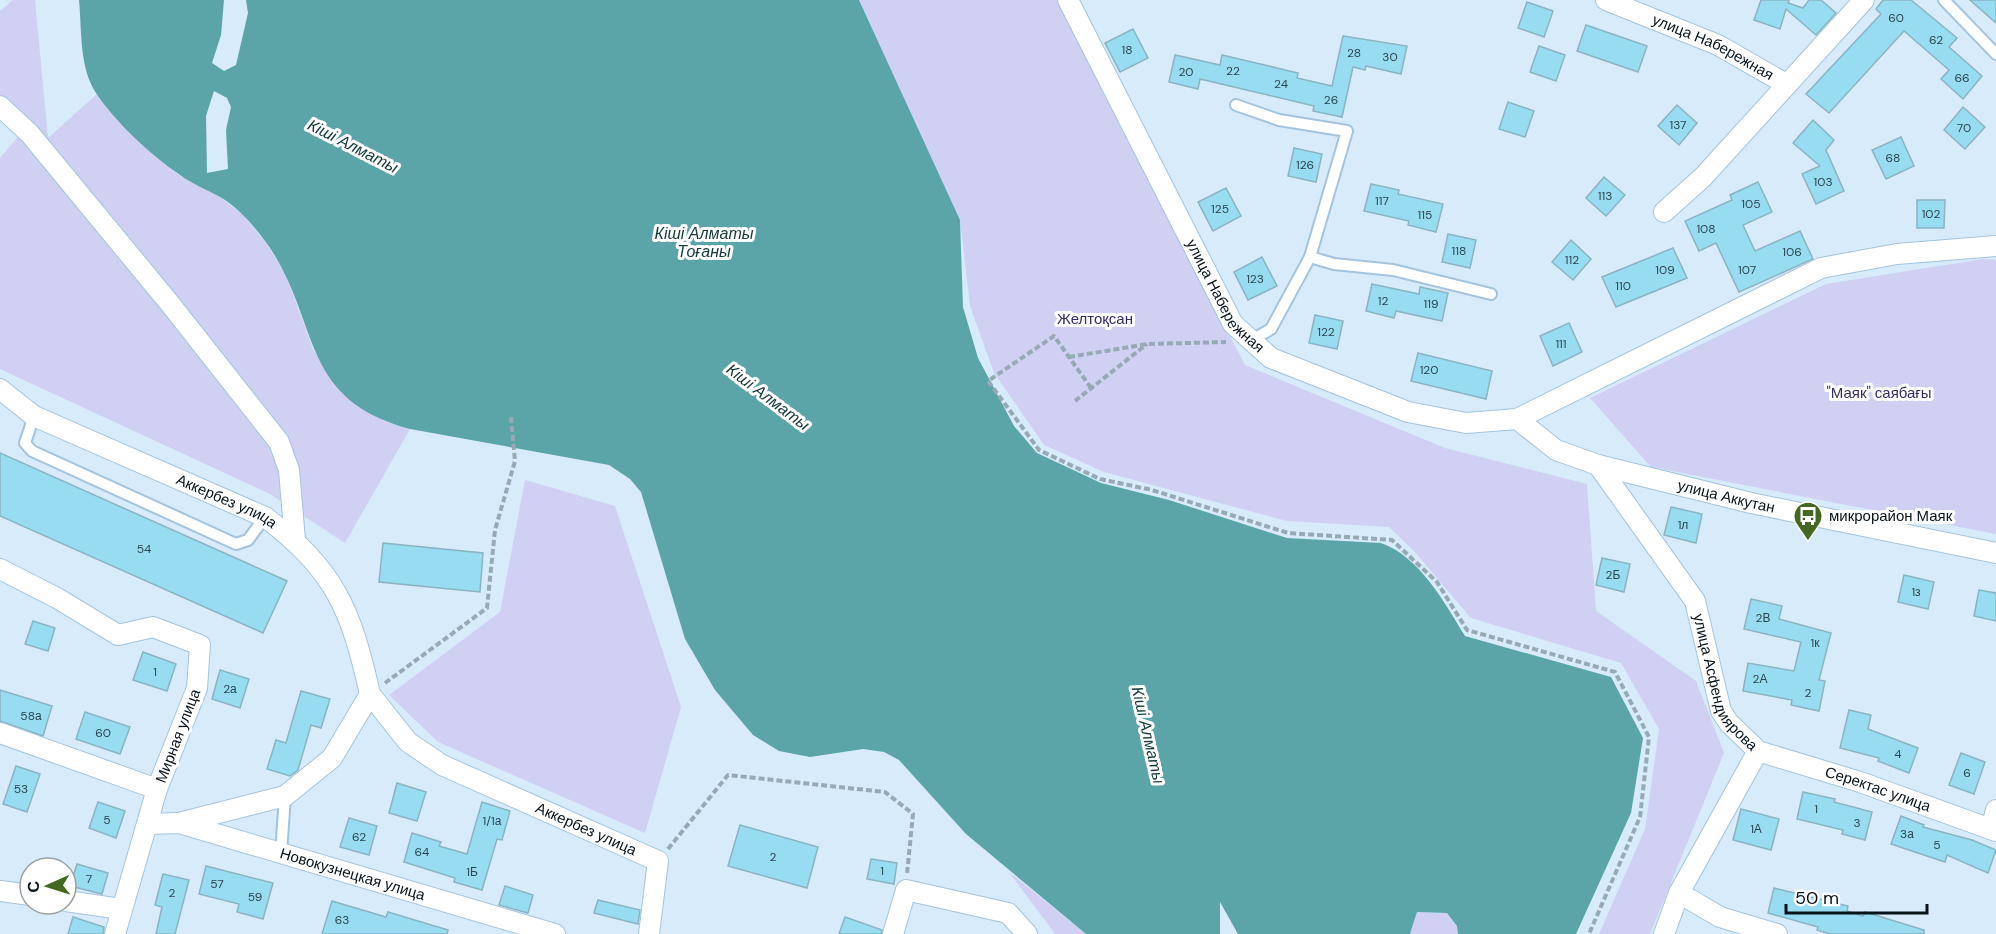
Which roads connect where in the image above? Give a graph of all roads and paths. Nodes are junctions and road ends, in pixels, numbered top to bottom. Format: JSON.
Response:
{"nodes":[{"id":1,"x":1068,"y":0,"type":"edge"},
{"id":2,"x":1606,"y":0,"type":"edge"},
{"id":3,"x":1864,"y":0,"type":"edge"},
{"id":4,"x":1944,"y":0,"type":"edge"},
{"id":5,"x":1996,"y":54,"type":"edge"},
{"id":6,"x":1786,"y":84,"type":"junction"},
{"id":7,"x":1236,"y":105,"type":"dead end"},
{"id":8,"x":1,"y":109,"type":"edge"},
{"id":9,"x":1664,"y":213,"type":"dead end"},
{"id":10,"x":1996,"y":246,"type":"edge"},
{"id":11,"x":1310,"y":256,"type":"junction"},
{"id":12,"x":1491,"y":294,"type":"dead end"},
{"id":13,"x":1250,"y":341,"type":"junction"},
{"id":14,"x":1148,"y":344,"type":"junction"},
{"id":15,"x":1069,"y":357,"type":"junction"},
{"id":16,"x":0,"y":388,"type":"edge"},
{"id":17,"x":1091,"y":388,"type":"junction"},
{"id":18,"x":1075,"y":401,"type":"dead end"},
{"id":19,"x":34,"y":416,"type":"junction"},
{"id":20,"x":511,"y":417,"type":"dead end"},
{"id":21,"x":1516,"y":419,"type":"junction"},
{"id":22,"x":1598,"y":465,"type":"junction"},
{"id":23,"x":265,"y":517,"type":"junction"},
{"id":24,"x":295,"y":540,"type":"junction"},
{"id":25,"x":1996,"y":553,"type":"edge"},
{"id":26,"x":0,"y":569,"type":"edge"},
{"id":27,"x":370,"y":694,"type":"junction"},
{"id":28,"x":0,"y":733,"type":"edge"},
{"id":29,"x":1758,"y":751,"type":"junction"},
{"id":30,"x":157,"y":789,"type":"junction"},
{"id":31,"x":285,"y":796,"type":"junction"},
{"id":32,"x":179,"y":823,"type":"junction"},
{"id":33,"x":1994,"y":823,"type":"edge"},
{"id":34,"x":148,"y":824,"type":"junction"},
{"id":35,"x":281,"y":853,"type":"junction"},
{"id":36,"x":658,"y":861,"type":"junction"},
{"id":37,"x":906,"y":890,"type":"junction"},
{"id":38,"x":0,"y":891,"type":"edge"},
{"id":39,"x":18,"y":893,"type":"edge"},
{"id":40,"x":1679,"y":893,"type":"junction"},
{"id":41,"x":78,"y":903,"type":"edge"},
{"id":42,"x":121,"y":909,"type":"junction"},
{"id":43,"x":115,"y":934,"type":"edge"},
{"id":44,"x":555,"y":934,"type":"edge"},
{"id":45,"x":649,"y":934,"type":"edge"},
{"id":46,"x":893,"y":934,"type":"edge"},
{"id":47,"x":1027,"y":934,"type":"edge"},
{"id":48,"x":1588,"y":934,"type":"edge"},
{"id":49,"x":1664,"y":934,"type":"edge"},
{"id":50,"x":1777,"y":934,"type":"edge"}],
"edges":[{"from":1,"to":13,"type":"street","name":"улица Набережная"},
{"from":2,"to":6,"type":"street","name":"улица Набережная"},
{"from":3,"to":6,"type":"street","name":"улица Набережная"},
{"from":4,"to":5,"type":"lane"},
{"from":6,"to":9,"type":"street","name":"улица Набережная"},
{"from":7,"to":11,"type":"lane"},
{"from":8,"to":24,"type":"street"},
{"from":10,"to":21,"type":"street"},
{"from":11,"to":12,"type":"lane"},
{"from":11,"to":13,"type":"lane"},
{"from":13,"to":14,"type":"path"},
{"from":13,"to":21,"type":"street","name":"улица Набережная"},
{"from":14,"to":15,"type":"path"},
{"from":14,"to":17,"type":"path"},
{"from":15,"to":17,"type":"path"},
{"from":15,"to":48,"type":"path"},
{"from":16,"to":19,"type":"street","name":"Аккербез улица"},
{"from":17,"to":18,"type":"path"},
{"from":19,"to":23,"type":"street","name":"Аккербез улица"},
{"from":19,"to":23,"type":"lane"},
{"from":20,"to":27,"type":"path"},
{"from":21,"to":22,"type":"street"},
{"from":22,"to":25,"type":"street","name":"улица Аккутан"},
{"from":22,"to":29,"type":"street","name":"улица Асфендиярова"},
{"from":23,"to":24,"type":"street","name":"Аккербез улица"},
{"from":24,"to":27,"type":"street","name":"Аккербез улица"},
{"from":26,"to":30,"type":"street","name":"Мирная улица"},
{"from":27,"to":31,"type":"street"},
{"from":27,"to":36,"type":"street","name":"Аккербез улица"},
{"from":28,"to":30,"type":"street"},
{"from":29,"to":33,"type":"street","name":"Серектас улица"},
{"from":29,"to":40,"type":"street","name":"улица Асфендиярова"},
{"from":30,"to":34,"type":"street","name":"Мирная улица"},
{"from":31,"to":32,"type":"street"},
{"from":31,"to":35,"type":"lane"},
{"from":32,"to":34,"type":"street","name":"Новокузнецкая улица"},
{"from":32,"to":35,"type":"street","name":"Новокузнецкая улица"},
{"from":34,"to":42,"type":"street","name":"Мирная улица"},
{"from":35,"to":44,"type":"street","name":"Новокузнецкая улица"},
{"from":36,"to":37,"type":"path"},
{"from":36,"to":45,"type":"street"},
{"from":37,"to":46,"type":"street"},
{"from":37,"to":47,"type":"street"},
{"from":38,"to":39,"type":"street"},
{"from":40,"to":49,"type":"street","name":"улица Асфендиярова"},
{"from":40,"to":50,"type":"street"},
{"from":41,"to":42,"type":"street"},
{"from":42,"to":43,"type":"street","name":"Мирная улица"}]}
